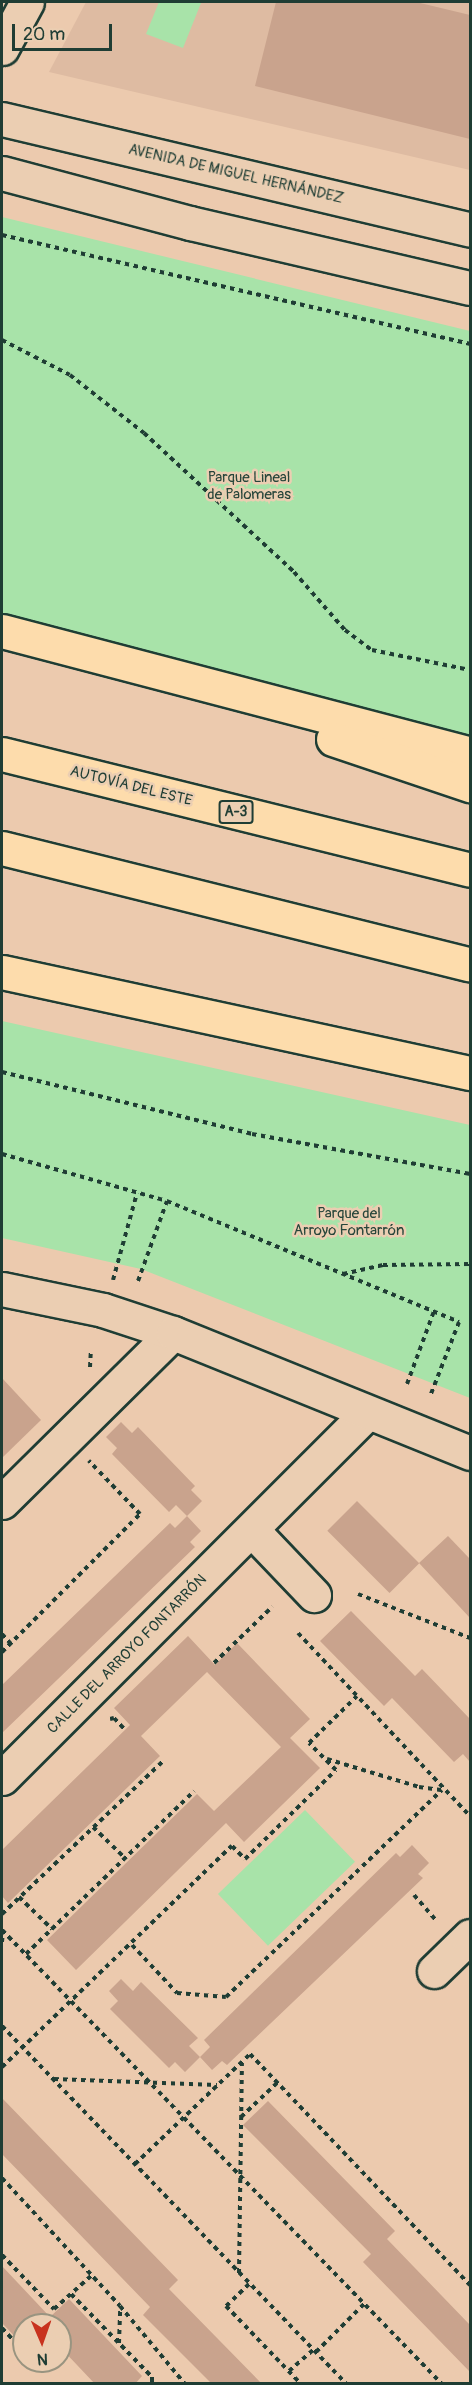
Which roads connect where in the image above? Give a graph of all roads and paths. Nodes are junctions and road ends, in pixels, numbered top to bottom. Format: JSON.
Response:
{"nodes":[{"id":1,"x":27,"y":2,"type":"edge"},
{"id":2,"x":2,"y":48,"type":"edge"},
{"id":3,"x":2,"y":119,"type":"edge"},
{"id":4,"x":2,"y":173,"type":"edge"},
{"id":5,"x":190,"y":223,"type":"junction"},
{"id":6,"x":471,"y":230,"type":"edge"},
{"id":7,"x":2,"y":235,"type":"edge"},
{"id":8,"x":471,"y":272,"type":"edge"},
{"id":9,"x":471,"y":288,"type":"edge"},
{"id":10,"x":2,"y":340,"type":"edge"},
{"id":11,"x":471,"y":344,"type":"edge"},
{"id":12,"x":2,"y":631,"type":"edge"},
{"id":13,"x":47,"y":644,"type":"junction"},
{"id":14,"x":471,"y":670,"type":"edge"},
{"id":15,"x":2,"y":754,"type":"edge"},
{"id":16,"x":471,"y":754,"type":"edge"},
{"id":17,"x":471,"y":784,"type":"edge"},
{"id":18,"x":2,"y":848,"type":"edge"},
{"id":19,"x":471,"y":870,"type":"edge"},
{"id":20,"x":471,"y":965,"type":"edge"},
{"id":21,"x":2,"y":972,"type":"edge"},
{"id":22,"x":2,"y":1072,"type":"edge"},
{"id":23,"x":471,"y":1073,"type":"edge"},
{"id":24,"x":2,"y":1154,"type":"edge"},
{"id":25,"x":471,"y":1174,"type":"edge"},
{"id":26,"x":138,"y":1193,"type":"junction"},
{"id":27,"x":166,"y":1201,"type":"junction"},
{"id":28,"x":471,"y":1264,"type":"edge"},
{"id":29,"x":115,"y":1273,"type":"dead end"},
{"id":30,"x":342,"y":1274,"type":"junction"},
{"id":31,"x":138,"y":1281,"type":"dead end"},
{"id":32,"x":2,"y":1289,"type":"edge"},
{"id":33,"x":434,"y":1311,"type":"junction"},
{"id":34,"x":173,"y":1333,"type":"junction"},
{"id":35,"x":92,"y":1350,"type":"dead end"},
{"id":36,"x":89,"y":1366,"type":"dead end"},
{"id":37,"x":407,"y":1384,"type":"dead end"},
{"id":38,"x":431,"y":1394,"type":"dead end"},
{"id":39,"x":366,"y":1414,"type":"junction"},
{"id":40,"x":471,"y":1453,"type":"edge"},
{"id":41,"x":87,"y":1458,"type":"dead end"},
{"id":42,"x":2,"y":1502,"type":"edge"},
{"id":43,"x":252,"y":1530,"type":"junction"},
{"id":44,"x":358,"y":1594,"type":"dead end"},
{"id":45,"x":314,"y":1595,"type":"dead end"},
{"id":46,"x":272,"y":1607,"type":"dead end"},
{"id":47,"x":298,"y":1633,"type":"dead end"},
{"id":48,"x":2,"y":1634,"type":"edge"},
{"id":49,"x":471,"y":1638,"type":"edge"},
{"id":50,"x":11,"y":1644,"type":"junction"},
{"id":51,"x":2,"y":1652,"type":"edge"},
{"id":52,"x":214,"y":1663,"type":"dead end"},
{"id":53,"x":357,"y":1696,"type":"junction"},
{"id":54,"x":114,"y":1718,"type":"dead end"},
{"id":55,"x":125,"y":1730,"type":"dead end"},
{"id":56,"x":325,"y":1759,"type":"junction"},
{"id":57,"x":164,"y":1760,"type":"dead end"},
{"id":58,"x":2,"y":1778,"type":"edge"},
{"id":59,"x":442,"y":1790,"type":"junction"},
{"id":60,"x":195,"y":1791,"type":"dead end"},
{"id":61,"x":471,"y":1816,"type":"edge"},
{"id":62,"x":93,"y":1827,"type":"junction"},
{"id":63,"x":125,"y":1858,"type":"junction"},
{"id":64,"x":414,"y":1895,"type":"dead end"},
{"id":65,"x":19,"y":1897,"type":"junction"},
{"id":66,"x":2,"y":1914,"type":"edge"},
{"id":67,"x":52,"y":1929,"type":"junction"},
{"id":68,"x":2,"y":1930,"type":"edge"},
{"id":69,"x":456,"y":1930,"type":"edge"},
{"id":70,"x":2,"y":1942,"type":"edge"},
{"id":71,"x":132,"y":1945,"type":"junction"},
{"id":72,"x":26,"y":1954,"type":"junction"},
{"id":73,"x":434,"y":1971,"type":"dead end"},
{"id":74,"x":71,"y":2001,"type":"junction"},
{"id":75,"x":2,"y":2026,"type":"edge"},
{"id":76,"x":23,"y":2048,"type":"junction"},
{"id":77,"x":242,"y":2062,"type":"junction"},
{"id":78,"x":2,"y":2067,"type":"edge"},
{"id":79,"x":53,"y":2079,"type":"junction"},
{"id":80,"x":277,"y":2083,"type":"junction"},
{"id":81,"x":151,"y":2084,"type":"junction"},
{"id":82,"x":218,"y":2085,"type":"junction"},
{"id":83,"x":184,"y":2117,"type":"junction"},
{"id":84,"x":240,"y":2117,"type":"junction"},
{"id":85,"x":135,"y":2164,"type":"junction"},
{"id":86,"x":2,"y":2178,"type":"edge"},
{"id":87,"x":242,"y":2178,"type":"junction"},
{"id":88,"x":2,"y":2255,"type":"edge"},
{"id":89,"x":239,"y":2273,"type":"junction"},
{"id":90,"x":92,"y":2275,"type":"junction"},
{"id":91,"x":249,"y":2284,"type":"junction"},
{"id":92,"x":471,"y":2285,"type":"edge"},
{"id":93,"x":71,"y":2294,"type":"junction"},
{"id":94,"x":364,"y":2304,"type":"junction"},
{"id":95,"x":120,"y":2306,"type":"junction"},
{"id":96,"x":119,"y":2343,"type":"junction"},
{"id":97,"x":315,"y":2350,"type":"junction"},
{"id":98,"x":289,"y":2371,"type":"junction"},
{"id":99,"x":152,"y":2384,"type":"edge"},
{"id":100,"x":185,"y":2384,"type":"edge"},
{"id":101,"x":301,"y":2384,"type":"edge"},
{"id":102,"x":347,"y":2384,"type":"edge"},
{"id":103,"x":442,"y":2384,"type":"edge"}],
"edges":[{"from":1,"to":2,"type":"street"},
{"from":3,"to":6,"type":"street","name":"AVENIDA DE MIGUEL HERNÁNDEZ"},
{"from":4,"to":5,"type":"street"},
{"from":5,"to":8,"type":"street"},
{"from":5,"to":9,"type":"street"},
{"from":7,"to":11,"type":"path"},
{"from":10,"to":14,"type":"path"},
{"from":12,"to":13,"type":"highway"},
{"from":13,"to":16,"type":"highway"},
{"from":13,"to":17,"type":"highway"},
{"from":15,"to":19,"type":"highway","name":"AUTOVÍA DEL ESTE","number":"A-3"},
{"from":18,"to":20,"type":"highway"},
{"from":21,"to":23,"type":"highway"},
{"from":22,"to":25,"type":"path"},
{"from":24,"to":26,"type":"path"},
{"from":26,"to":27,"type":"path"},
{"from":26,"to":29,"type":"path"},
{"from":27,"to":30,"type":"path"},
{"from":27,"to":31,"type":"path"},
{"from":28,"to":30,"type":"path"},
{"from":30,"to":33,"type":"path"},
{"from":32,"to":34,"type":"street"},
{"from":33,"to":37,"type":"path"},
{"from":33,"to":38,"type":"path"},
{"from":34,"to":39,"type":"street"},
{"from":34,"to":42,"type":"street"},
{"from":35,"to":36,"type":"path"},
{"from":39,"to":40,"type":"street"},
{"from":39,"to":43,"type":"street","name":"CALLE DEL ARROYO FONTARRÓN"},
{"from":41,"to":50,"type":"path"},
{"from":43,"to":45,"type":"street"},
{"from":43,"to":58,"type":"street","name":"CALLE DEL ARROYO FONTARRÓN"},
{"from":44,"to":49,"type":"path"},
{"from":46,"to":52,"type":"path"},
{"from":47,"to":53,"type":"path"},
{"from":48,"to":50,"type":"path"},
{"from":50,"to":51,"type":"path"},
{"from":53,"to":56,"type":"path"},
{"from":53,"to":59,"type":"path"},
{"from":54,"to":55,"type":"path"},
{"from":56,"to":59,"type":"path"},
{"from":56,"to":71,"type":"path"},
{"from":57,"to":62,"type":"path"},
{"from":59,"to":61,"type":"path"},
{"from":59,"to":71,"type":"path"},
{"from":60,"to":63,"type":"path"},
{"from":62,"to":63,"type":"path"},
{"from":62,"to":65,"type":"path"},
{"from":63,"to":67,"type":"path"},
{"from":64,"to":69,"type":"path"},
{"from":65,"to":66,"type":"path"},
{"from":65,"to":67,"type":"path"},
{"from":67,"to":72,"type":"path"},
{"from":68,"to":70,"type":"path"},
{"from":68,"to":72,"type":"path"},
{"from":69,"to":73,"type":"street"},
{"from":71,"to":74,"type":"path"},
{"from":72,"to":74,"type":"path"},
{"from":74,"to":76,"type":"path"},
{"from":74,"to":81,"type":"path"},
{"from":75,"to":76,"type":"path"},
{"from":76,"to":78,"type":"path"},
{"from":76,"to":79,"type":"path"},
{"from":77,"to":80,"type":"path"},
{"from":77,"to":82,"type":"path"},
{"from":77,"to":84,"type":"path"},
{"from":79,"to":81,"type":"path"},
{"from":79,"to":85,"type":"path"},
{"from":80,"to":84,"type":"path"},
{"from":80,"to":92,"type":"path"},
{"from":81,"to":82,"type":"path"},
{"from":81,"to":83,"type":"path"},
{"from":82,"to":83,"type":"path"},
{"from":83,"to":85,"type":"path"},
{"from":83,"to":87,"type":"path"},
{"from":84,"to":87,"type":"path"},
{"from":85,"to":89,"type":"path"},
{"from":86,"to":90,"type":"path"},
{"from":87,"to":89,"type":"path"},
{"from":87,"to":94,"type":"path"},
{"from":88,"to":93,"type":"path"},
{"from":89,"to":91,"type":"path"},
{"from":90,"to":93,"type":"path"},
{"from":90,"to":95,"type":"path"},
{"from":91,"to":97,"type":"path"},
{"from":91,"to":98,"type":"path"},
{"from":93,"to":96,"type":"path"},
{"from":94,"to":97,"type":"path"},
{"from":94,"to":103,"type":"path"},
{"from":95,"to":96,"type":"path"},
{"from":95,"to":100,"type":"path"},
{"from":96,"to":99,"type":"path"},
{"from":97,"to":98,"type":"path"},
{"from":97,"to":102,"type":"path"},
{"from":98,"to":101,"type":"path"}]}
